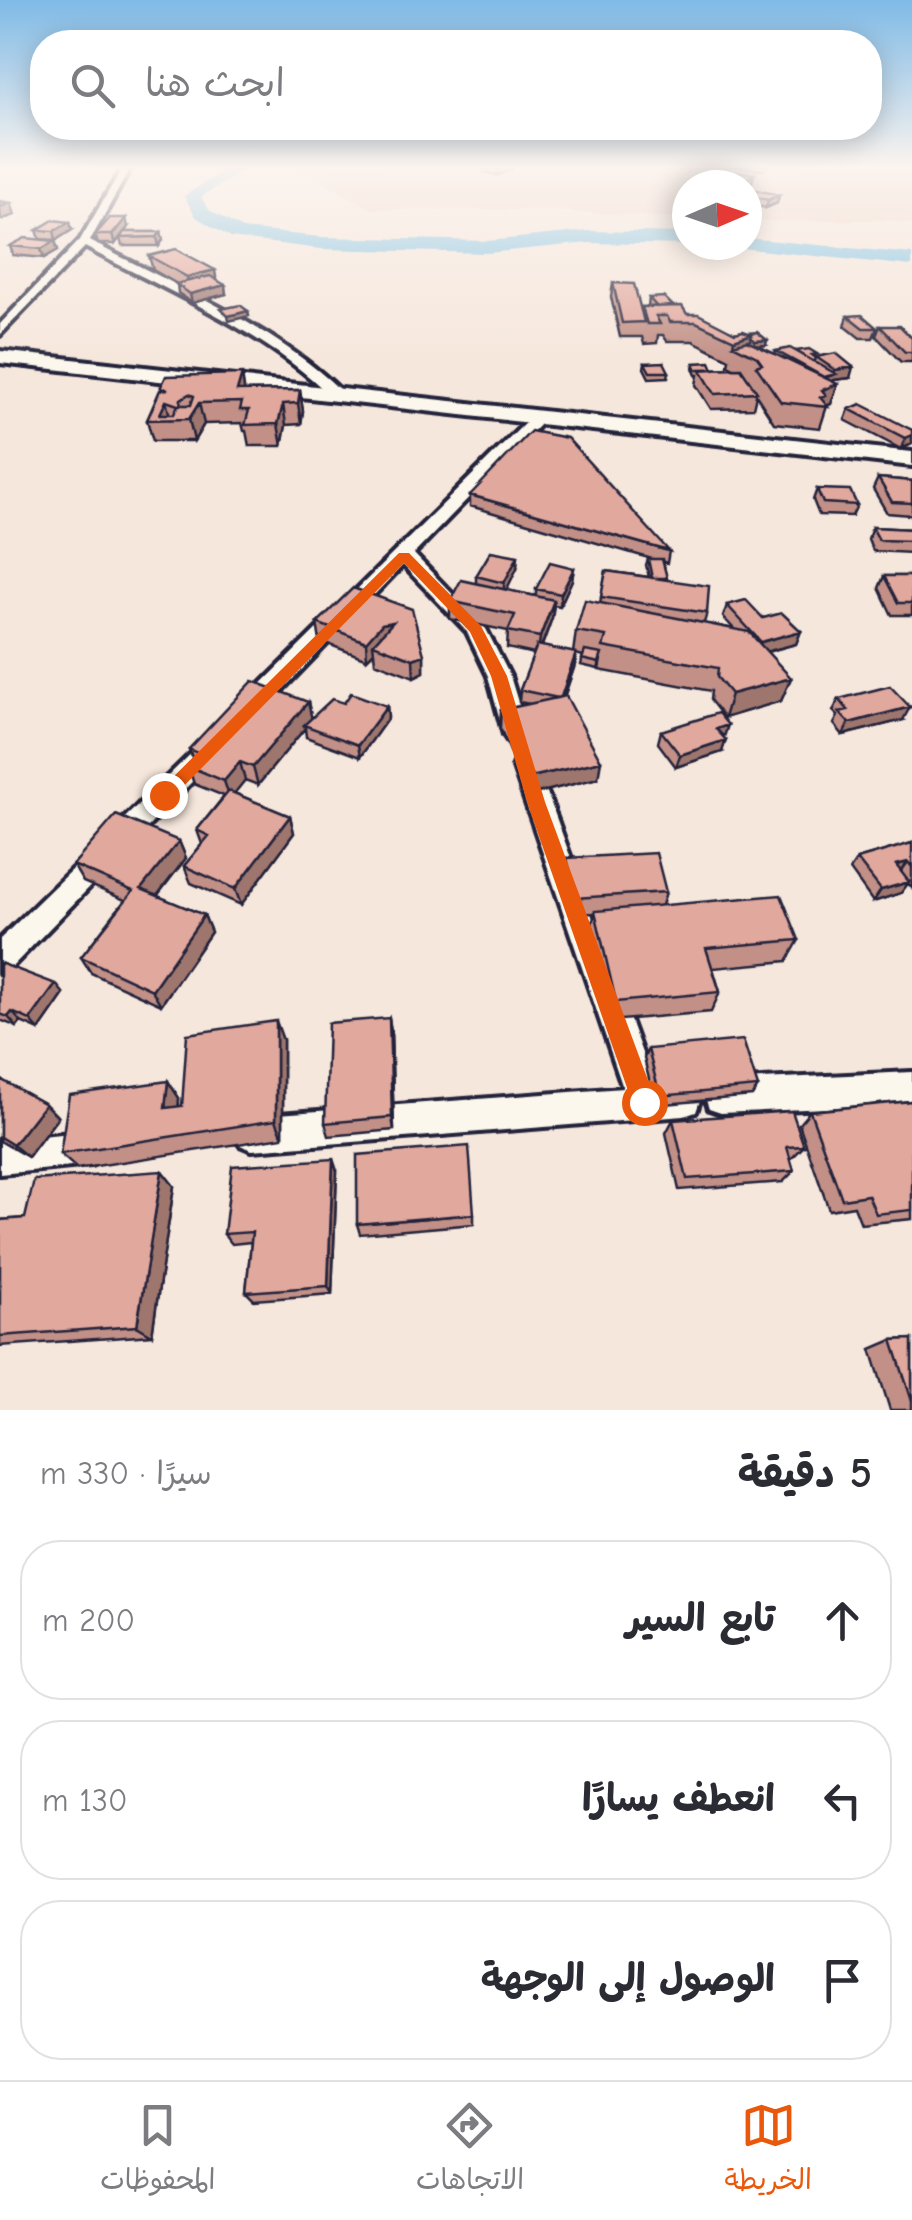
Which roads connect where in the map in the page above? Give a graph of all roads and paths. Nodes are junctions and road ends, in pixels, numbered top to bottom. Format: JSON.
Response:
{"nodes":[{"id":1,"x":90,"y":231,"type":"edge"},
{"id":2,"x":84,"y":242,"type":"junction"},
{"id":3,"x":0,"y":330,"type":"edge"},
{"id":4,"x":0,"y":357,"type":"edge"},
{"id":5,"x":336,"y":394,"type":"junction"},
{"id":6,"x":537,"y":419,"type":"junction"},
{"id":7,"x":912,"y":459,"type":"edge"},
{"id":8,"x":404,"y":556,"type":"junction"},
{"id":9,"x":0,"y":959,"type":"edge"},
{"id":10,"x":912,"y":1088,"type":"edge"},
{"id":11,"x":644,"y":1102,"type":"junction"},
{"id":12,"x":229,"y":1135,"type":"edge"},
{"id":13,"x":114,"y":1146,"type":"edge"},
{"id":14,"x":0,"y":1156,"type":"edge"}],
"edges":[{"from":1,"to":2,"type":"street"},
{"from":2,"to":3,"type":"street"},
{"from":2,"to":5,"type":"street"},
{"from":4,"to":5,"type":"main road"},
{"from":5,"to":6,"type":"main road"},
{"from":6,"to":7,"type":"main road"},
{"from":6,"to":8,"type":"street"},
{"from":8,"to":9,"type":"street"},
{"from":8,"to":11,"type":"street"},
{"from":10,"to":11,"type":"street"},
{"from":11,"to":12,"type":"street"},
{"from":13,"to":14,"type":"street"}]}
